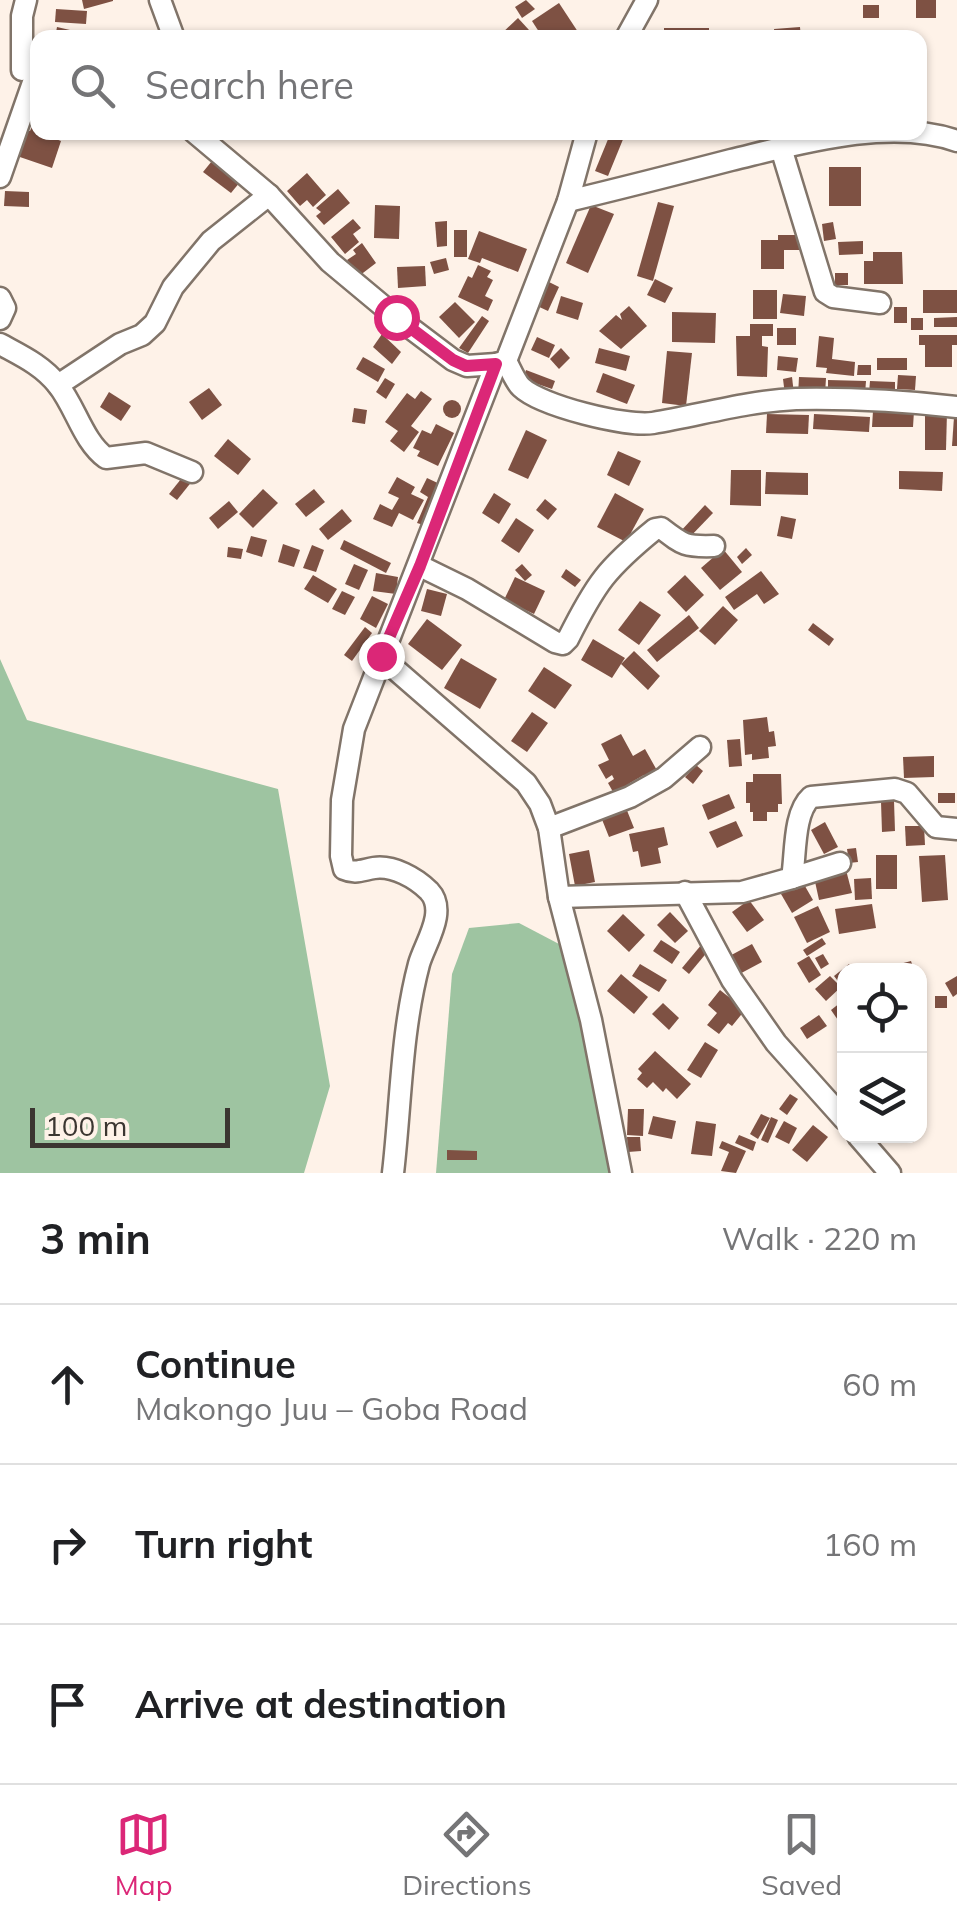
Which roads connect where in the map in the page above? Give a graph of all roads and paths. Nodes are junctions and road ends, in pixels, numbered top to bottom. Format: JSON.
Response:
{"nodes":[{"id":1,"x":26,"y":0,"type":"edge"},
{"id":2,"x":160,"y":0,"type":"edge"},
{"id":3,"x":647,"y":0,"type":"edge"},
{"id":4,"x":171,"y":30,"type":"edge"},
{"id":5,"x":630,"y":30,"type":"edge"},
{"id":6,"x":30,"y":60,"type":"edge"},
{"id":7,"x":0,"y":68,"type":"edge"},
{"id":8,"x":30,"y":71,"type":"edge"},
{"id":9,"x":30,"y":78,"type":"edge"},
{"id":10,"x":927,"y":136,"type":"edge"},
{"id":11,"x":207,"y":140,"type":"edge"},
{"id":12,"x":585,"y":140,"type":"edge"},
{"id":13,"x":823,"y":140,"type":"edge"},
{"id":14,"x":957,"y":141,"type":"edge"},
{"id":15,"x":781,"y":148,"type":"junction"},
{"id":16,"x":0,"y":177,"type":"edge"},
{"id":17,"x":269,"y":195,"type":"junction"},
{"id":18,"x":568,"y":202,"type":"junction"},
{"id":19,"x":0,"y":298,"type":"edge"},
{"id":20,"x":880,"y":303,"type":"dead end"},
{"id":21,"x":0,"y":319,"type":"edge"},
{"id":22,"x":0,"y":344,"type":"edge"},
{"id":23,"x":501,"y":363,"type":"junction"},
{"id":24,"x":58,"y":385,"type":"junction"},
{"id":25,"x":957,"y":407,"type":"edge"},
{"id":26,"x":192,"y":472,"type":"dead end"},
{"id":27,"x":714,"y":546,"type":"dead end"},
{"id":28,"x":420,"y":566,"type":"junction"},
{"id":29,"x":381,"y":656,"type":"junction"},
{"id":30,"x":700,"y":747,"type":"dead end"},
{"id":31,"x":549,"y":828,"type":"junction"},
{"id":32,"x":957,"y":828,"type":"edge"},
{"id":33,"x":840,"y":864,"type":"dead end"},
{"id":34,"x":792,"y":878,"type":"junction"},
{"id":35,"x":685,"y":892,"type":"junction"},
{"id":36,"x":559,"y":897,"type":"junction"},
{"id":37,"x":837,"y":1111,"type":"edge"},
{"id":38,"x":864,"y":1143,"type":"edge"},
{"id":39,"x":392,"y":1173,"type":"edge"},
{"id":40,"x":621,"y":1173,"type":"edge"},
{"id":41,"x":890,"y":1173,"type":"edge"}],
"edges":[{"from":1,"to":6,"type":"street"},
{"from":2,"to":4,"type":"street"},
{"from":3,"to":5,"type":"street"},
{"from":7,"to":8,"type":"street"},
{"from":9,"to":16,"type":"street"},
{"from":10,"to":14,"type":"street"},
{"from":11,"to":17,"type":"street"},
{"from":12,"to":18,"type":"street"},
{"from":13,"to":15,"type":"street"},
{"from":15,"to":18,"type":"street"},
{"from":15,"to":20,"type":"street"},
{"from":17,"to":23,"type":"street"},
{"from":17,"to":24,"type":"street"},
{"from":18,"to":23,"type":"street"},
{"from":19,"to":21,"type":"street"},
{"from":22,"to":24,"type":"street"},
{"from":23,"to":25,"type":"street"},
{"from":23,"to":28,"type":"street"},
{"from":24,"to":26,"type":"street"},
{"from":27,"to":28,"type":"street"},
{"from":28,"to":29,"type":"street"},
{"from":29,"to":31,"type":"street"},
{"from":29,"to":39,"type":"street"},
{"from":30,"to":31,"type":"street"},
{"from":31,"to":36,"type":"street"},
{"from":32,"to":34,"type":"street"},
{"from":33,"to":34,"type":"street"},
{"from":34,"to":35,"type":"street"},
{"from":35,"to":36,"type":"street"},
{"from":35,"to":37,"type":"street"},
{"from":36,"to":40,"type":"street"},
{"from":38,"to":41,"type":"street"}]}
